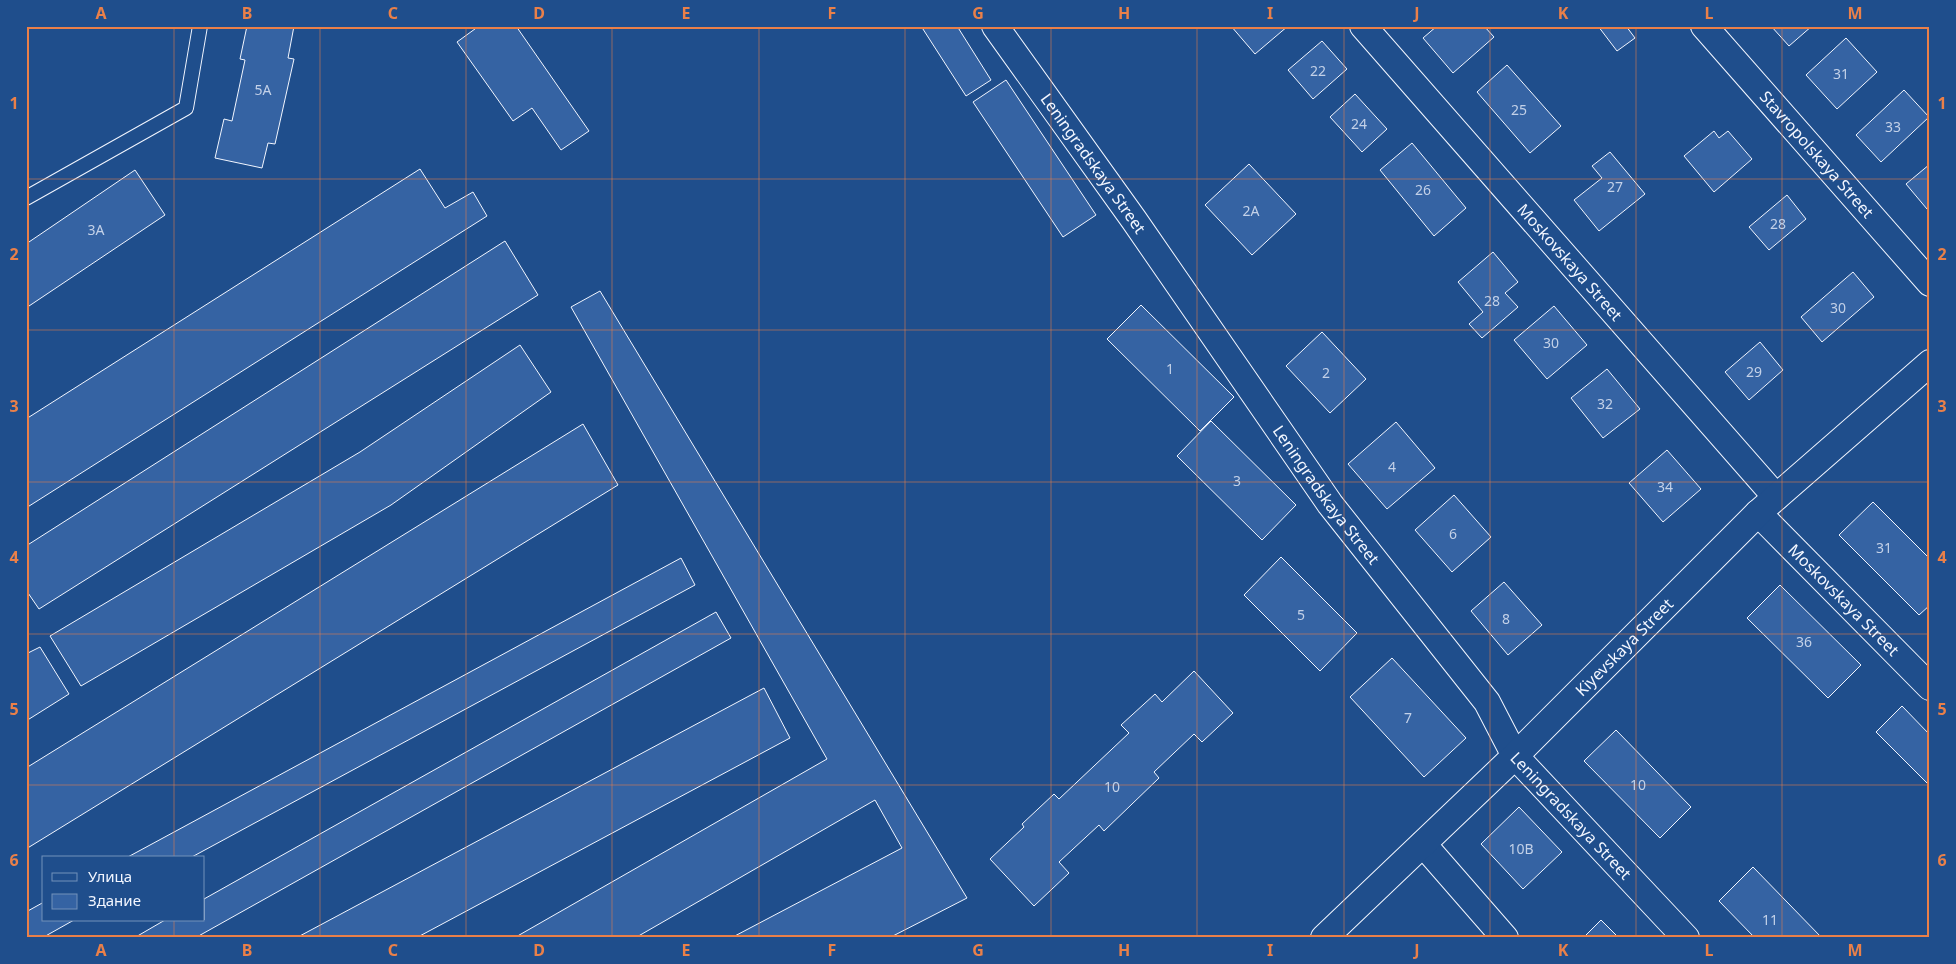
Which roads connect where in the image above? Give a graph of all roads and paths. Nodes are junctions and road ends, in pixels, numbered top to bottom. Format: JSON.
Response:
{"nodes":[{"id":1,"x":200,"y":26,"type":"edge"},
{"id":2,"x":995,"y":26,"type":"edge"},
{"id":3,"x":1364,"y":26,"type":"edge"},
{"id":4,"x":1704,"y":26,"type":"edge"},
{"id":5,"x":26,"y":198,"type":"edge"},
{"id":6,"x":1930,"y":283,"type":"edge"},
{"id":7,"x":1930,"y":363,"type":"edge"},
{"id":8,"x":1767,"y":504,"type":"junction"},
{"id":9,"x":1930,"y":687,"type":"edge"},
{"id":10,"x":1515,"y":756,"type":"junction"},
{"id":11,"x":1423,"y":844,"type":"junction"},
{"id":12,"x":1324,"y":938,"type":"edge"},
{"id":13,"x":1505,"y":938,"type":"edge"},
{"id":14,"x":1686,"y":938,"type":"edge"}],
"edges":[{"from":1,"to":5,"type":"lane"},
{"from":2,"to":10,"type":"street","name":"Leningradskaya Street"},
{"from":3,"to":8,"type":"street","name":"Moskovskaya Street"},
{"from":4,"to":6,"type":"street","name":"Stavropolskaya Street"},
{"from":7,"to":8,"type":"street","name":"Kiyevskaya Street"},
{"from":8,"to":9,"type":"street","name":"Moskovskaya Street"},
{"from":8,"to":10,"type":"street","name":"Kiyevskaya Street"},
{"from":10,"to":11,"type":"street","name":"Kiyevskaya Street"},
{"from":10,"to":14,"type":"street","name":"Leningradskaya Street"},
{"from":11,"to":12,"type":"street","name":"Kiyevskaya Street"},
{"from":11,"to":13,"type":"street"}]}
